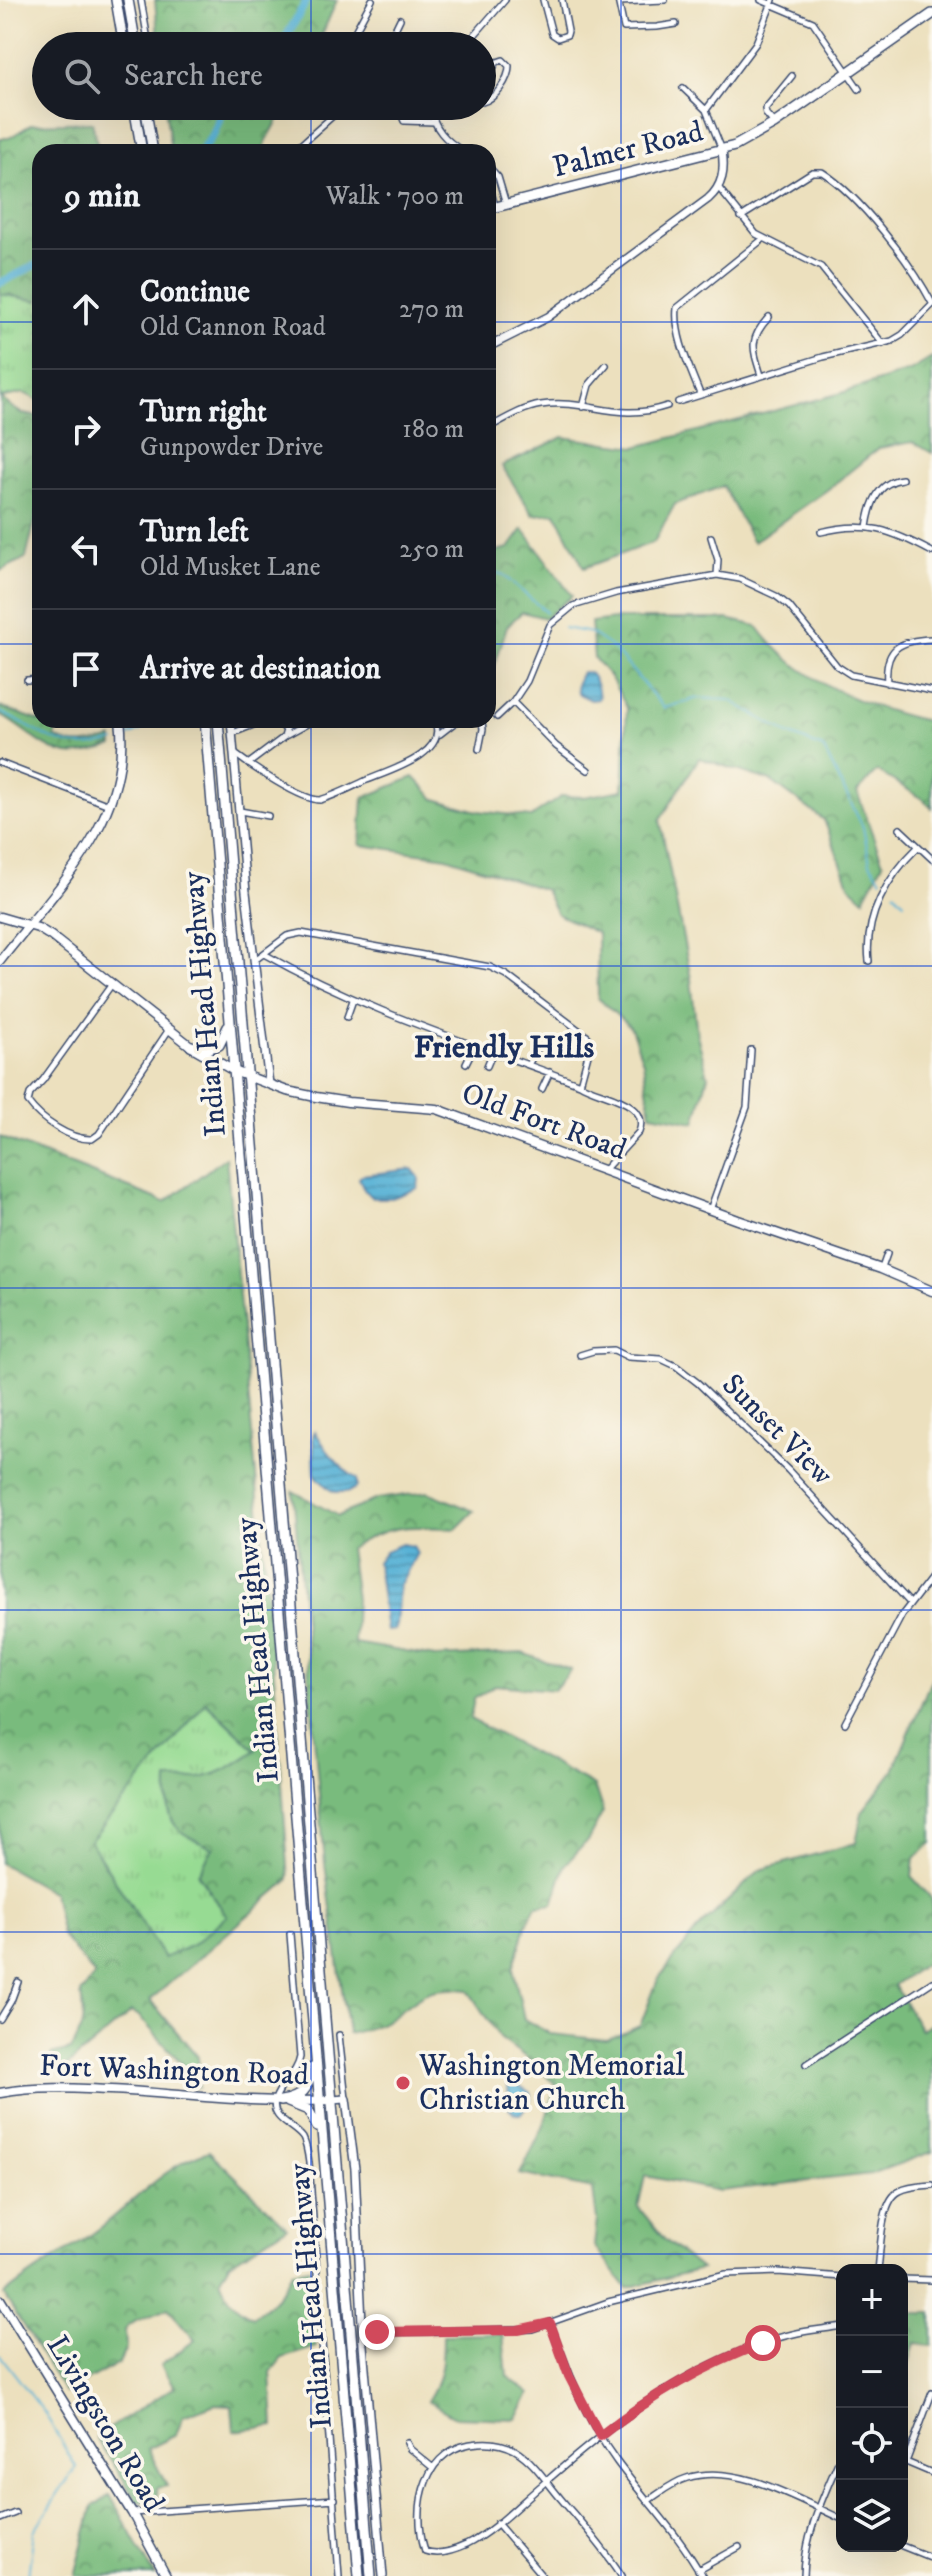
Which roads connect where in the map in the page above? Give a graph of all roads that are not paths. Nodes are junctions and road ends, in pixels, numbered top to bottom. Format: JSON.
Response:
{"nodes":[{"id":1,"x":116,"y":0,"type":"edge"},
{"id":2,"x":128,"y":0,"type":"edge"},
{"id":3,"x":141,"y":0,"type":"edge"},
{"id":4,"x":372,"y":0,"type":"edge"},
{"id":5,"x":505,"y":0,"type":"edge"},
{"id":6,"x":543,"y":0,"type":"edge"},
{"id":7,"x":562,"y":0,"type":"edge"},
{"id":8,"x":665,"y":0,"type":"edge"},
{"id":9,"x":761,"y":0,"type":"edge"},
{"id":10,"x":618,"y":1,"type":"edge"},
{"id":11,"x":772,"y":2,"type":"edge"},
{"id":12,"x":932,"y":14,"type":"edge"},
{"id":13,"x":400,"y":19,"type":"dead end"},
{"id":14,"x":676,"y":24,"type":"dead end"},
{"id":15,"x":122,"y":32,"type":"edge"},
{"id":16,"x":134,"y":32,"type":"edge"},
{"id":17,"x":147,"y":32,"type":"edge"},
{"id":18,"x":355,"y":32,"type":"edge"},
{"id":19,"x":394,"y":32,"type":"edge"},
{"id":20,"x":477,"y":32,"type":"edge"},
{"id":21,"x":496,"y":63,"type":"edge"},
{"id":22,"x":848,"y":72,"type":"junction"},
{"id":23,"x":792,"y":76,"type":"dead end"},
{"id":24,"x":683,"y":88,"type":"dead end"},
{"id":25,"x":859,"y":89,"type":"dead end"},
{"id":26,"x":496,"y":92,"type":"edge"},
{"id":27,"x":706,"y":110,"type":"junction"},
{"id":28,"x":136,"y":120,"type":"edge"},
{"id":29,"x":147,"y":120,"type":"edge"},
{"id":30,"x":328,"y":120,"type":"edge"},
{"id":31,"x":434,"y":120,"type":"edge"},
{"id":32,"x":774,"y":124,"type":"junction"},
{"id":33,"x":141,"y":144,"type":"edge"},
{"id":34,"x":152,"y":144,"type":"edge"},
{"id":35,"x":303,"y":144,"type":"edge"},
{"id":36,"x":451,"y":144,"type":"edge"},
{"id":37,"x":722,"y":151,"type":"junction"},
{"id":38,"x":496,"y":175,"type":"edge"},
{"id":39,"x":718,"y":187,"type":"junction"},
{"id":40,"x":496,"y":207,"type":"edge"},
{"id":41,"x":741,"y":217,"type":"junction"},
{"id":42,"x":763,"y":239,"type":"junction"},
{"id":43,"x":932,"y":304,"type":"edge"},
{"id":44,"x":769,"y":317,"type":"dead end"},
{"id":45,"x":496,"y":343,"type":"edge"},
{"id":46,"x":883,"y":344,"type":"junction"},
{"id":47,"x":606,"y":365,"type":"dead end"},
{"id":48,"x":761,"y":375,"type":"junction"},
{"id":49,"x":700,"y":394,"type":"junction"},
{"id":50,"x":678,"y":402,"type":"dead end"},
{"id":51,"x":667,"y":406,"type":"dead end"},
{"id":52,"x":583,"y":407,"type":"junction"},
{"id":53,"x":496,"y":424,"type":"edge"},
{"id":54,"x":902,"y":479,"type":"dead end"},
{"id":55,"x":867,"y":527,"type":"junction"},
{"id":56,"x":821,"y":532,"type":"dead end"},
{"id":57,"x":711,"y":537,"type":"dead end"},
{"id":58,"x":932,"y":552,"type":"edge"},
{"id":59,"x":717,"y":575,"type":"junction"},
{"id":60,"x":932,"y":639,"type":"edge"},
{"id":61,"x":27,"y":680,"type":"dead end"},
{"id":62,"x":32,"y":680,"type":"edge"},
{"id":63,"x":887,"y":683,"type":"junction"},
{"id":64,"x":932,"y":691,"type":"edge"},
{"id":65,"x":513,"y":702,"type":"junction"},
{"id":66,"x":497,"y":717,"type":"dead end"},
{"id":67,"x":121,"y":728,"type":"edge"},
{"id":68,"x":206,"y":728,"type":"edge"},
{"id":69,"x":219,"y":728,"type":"edge"},
{"id":70,"x":232,"y":728,"type":"edge"},
{"id":71,"x":246,"y":728,"type":"edge"},
{"id":72,"x":284,"y":728,"type":"edge"},
{"id":73,"x":299,"y":728,"type":"edge"},
{"id":74,"x":438,"y":728,"type":"edge"},
{"id":75,"x":448,"y":728,"type":"edge"},
{"id":76,"x":483,"y":728,"type":"edge"},
{"id":77,"x":233,"y":733,"type":"junction"},
{"id":78,"x":286,"y":735,"type":"junction"},
{"id":79,"x":438,"y":736,"type":"junction"},
{"id":80,"x":479,"y":749,"type":"dead end"},
{"id":81,"x":235,"y":754,"type":"junction"},
{"id":82,"x":0,"y":763,"type":"edge"},
{"id":83,"x":248,"y":764,"type":"junction"},
{"id":84,"x":588,"y":770,"type":"dead end"},
{"id":85,"x":110,"y":806,"type":"junction"},
{"id":86,"x":240,"y":811,"type":"junction"},
{"id":87,"x":268,"y":816,"type":"dead end"},
{"id":88,"x":900,"y":829,"type":"dead end"},
{"id":89,"x":918,"y":847,"type":"junction"},
{"id":90,"x":932,"y":859,"type":"edge"},
{"id":91,"x":0,"y":917,"type":"edge"},
{"id":92,"x":28,"y":925,"type":"junction"},
{"id":93,"x":263,"y":953,"type":"junction"},
{"id":94,"x":255,"y":960,"type":"junction"},
{"id":95,"x":0,"y":961,"type":"edge"},
{"id":96,"x":869,"y":961,"type":"dead end"},
{"id":97,"x":112,"y":983,"type":"junction"},
{"id":98,"x":353,"y":1000,"type":"junction"},
{"id":99,"x":229,"y":1004,"type":"junction"},
{"id":100,"x":347,"y":1017,"type":"dead end"},
{"id":101,"x":170,"y":1028,"type":"junction"},
{"id":102,"x":191,"y":1046,"type":"junction"},
{"id":103,"x":474,"y":1047,"type":"junction"},
{"id":104,"x":538,"y":1047,"type":"dead end"},
{"id":105,"x":751,"y":1050,"type":"dead end"},
{"id":106,"x":492,"y":1054,"type":"junction"},
{"id":107,"x":466,"y":1063,"type":"dead end"},
{"id":108,"x":528,"y":1065,"type":"junction"},
{"id":109,"x":487,"y":1066,"type":"dead end"},
{"id":110,"x":234,"y":1071,"type":"junction"},
{"id":111,"x":550,"y":1072,"type":"junction"},
{"id":112,"x":248,"y":1077,"type":"junction"},
{"id":113,"x":269,"y":1084,"type":"junction"},
{"id":114,"x":580,"y":1084,"type":"junction"},
{"id":115,"x":542,"y":1089,"type":"dead end"},
{"id":116,"x":605,"y":1169,"type":"junction"},
{"id":117,"x":710,"y":1210,"type":"junction"},
{"id":118,"x":887,"y":1254,"type":"dead end"},
{"id":119,"x":881,"y":1269,"type":"junction"},
{"id":120,"x":932,"y":1291,"type":"edge"},
{"id":121,"x":580,"y":1355,"type":"dead end"},
{"id":122,"x":932,"y":1576,"type":"edge"},
{"id":123,"x":910,"y":1603,"type":"junction"},
{"id":124,"x":845,"y":1723,"type":"dead end"},
{"id":125,"x":290,"y":1934,"type":"dead end"},
{"id":126,"x":18,"y":1982,"type":"dead end"},
{"id":127,"x":932,"y":1982,"type":"edge"},
{"id":128,"x":0,"y":2019,"type":"edge"},
{"id":129,"x":339,"y":2035,"type":"dead end"},
{"id":130,"x":314,"y":2049,"type":"junction"},
{"id":131,"x":806,"y":2064,"type":"dead end"},
{"id":132,"x":0,"y":2093,"type":"edge"},
{"id":133,"x":346,"y":2099,"type":"junction"},
{"id":134,"x":332,"y":2100,"type":"junction"},
{"id":135,"x":280,"y":2101,"type":"junction"},
{"id":136,"x":319,"y":2101,"type":"junction"},
{"id":137,"x":323,"y":2150,"type":"junction"},
{"id":138,"x":932,"y":2185,"type":"edge"},
{"id":139,"x":879,"y":2264,"type":"edge"},
{"id":140,"x":836,"y":2277,"type":"edge"},
{"id":141,"x":908,"y":2279,"type":"edge"},
{"id":142,"x":932,"y":2280,"type":"edge"},
{"id":143,"x":0,"y":2299,"type":"edge"},
{"id":144,"x":550,"y":2323,"type":"junction"},
{"id":145,"x":836,"y":2327,"type":"edge"},
{"id":146,"x":362,"y":2333,"type":"junction"},
{"id":147,"x":932,"y":2393,"type":"edge"},
{"id":148,"x":600,"y":2436,"type":"junction"},
{"id":149,"x":407,"y":2443,"type":"dead end"},
{"id":150,"x":432,"y":2467,"type":"junction"},
{"id":151,"x":836,"y":2467,"type":"edge"},
{"id":152,"x":932,"y":2473,"type":"edge"},
{"id":153,"x":546,"y":2481,"type":"junction"},
{"id":154,"x":335,"y":2499,"type":"junction"},
{"id":155,"x":649,"y":2500,"type":"junction"},
{"id":156,"x":818,"y":2508,"type":"junction"},
{"id":157,"x":15,"y":2513,"type":"dead end"},
{"id":158,"x":132,"y":2513,"type":"junction"},
{"id":159,"x":836,"y":2516,"type":"edge"},
{"id":160,"x":0,"y":2519,"type":"edge"},
{"id":161,"x":497,"y":2523,"type":"junction"},
{"id":162,"x":739,"y":2547,"type":"dead end"},
{"id":163,"x":908,"y":2548,"type":"edge"},
{"id":164,"x":932,"y":2558,"type":"edge"},
{"id":165,"x":701,"y":2574,"type":"edge"},
{"id":166,"x":166,"y":2576,"type":"edge"},
{"id":167,"x":339,"y":2576,"type":"edge"},
{"id":168,"x":359,"y":2576,"type":"edge"},
{"id":169,"x":371,"y":2576,"type":"edge"},
{"id":170,"x":383,"y":2576,"type":"edge"},
{"id":171,"x":542,"y":2576,"type":"edge"},
{"id":172,"x":622,"y":2576,"type":"edge"},
{"id":173,"x":804,"y":2576,"type":"edge"}],
"edges":[{"from":1,"to":15,"type":"main road"},
{"from":2,"to":16,"type":"main road"},
{"from":3,"to":17,"type":"street"},
{"from":4,"to":18,"type":"street"},
{"from":5,"to":20,"type":"street"},
{"from":6,"to":7,"type":"street"},
{"from":8,"to":10,"type":"street"},
{"from":9,"to":11,"type":"street"},
{"from":10,"to":14,"type":"street"},
{"from":11,"to":22,"type":"street"},
{"from":11,"to":27,"type":"street"},
{"from":12,"to":22,"type":"main road","name":"Palmer Road"},
{"from":13,"to":19,"type":"street"},
{"from":21,"to":26,"type":"street"},
{"from":22,"to":25,"type":"street"},
{"from":22,"to":32,"type":"main road","name":"Palmer Road"},
{"from":23,"to":32,"type":"street"},
{"from":24,"to":27,"type":"street"},
{"from":27,"to":37,"type":"street"},
{"from":28,"to":33,"type":"main road"},
{"from":29,"to":34,"type":"main road"},
{"from":30,"to":35,"type":"street"},
{"from":31,"to":36,"type":"street"},
{"from":32,"to":37,"type":"main road","name":"Palmer Road"},
{"from":37,"to":39,"type":"street"},
{"from":37,"to":40,"type":"main road","name":"Palmer Road"},
{"from":38,"to":40,"type":"street"},
{"from":39,"to":41,"type":"street"},
{"from":39,"to":45,"type":"street"},
{"from":41,"to":42,"type":"street"},
{"from":41,"to":43,"type":"street"},
{"from":42,"to":46,"type":"street"},
{"from":42,"to":49,"type":"street"},
{"from":43,"to":46,"type":"street"},
{"from":44,"to":48,"type":"street"},
{"from":46,"to":48,"type":"street"},
{"from":47,"to":52,"type":"street"},
{"from":48,"to":49,"type":"street"},
{"from":49,"to":50,"type":"street"},
{"from":51,"to":52,"type":"street"},
{"from":52,"to":53,"type":"street"},
{"from":54,"to":55,"type":"street"},
{"from":55,"to":56,"type":"street"},
{"from":55,"to":58,"type":"street"},
{"from":57,"to":59,"type":"street"},
{"from":59,"to":63,"type":"street"},
{"from":59,"to":65,"type":"street"},
{"from":60,"to":63,"type":"street"},
{"from":61,"to":62,"type":"street"},
{"from":63,"to":64,"type":"street"},
{"from":65,"to":66,"type":"street"},
{"from":65,"to":84,"type":"street"},
{"from":67,"to":85,"type":"main road"},
{"from":68,"to":99,"type":"main road","name":"Indian Head Highway"},
{"from":69,"to":112,"type":"main road","name":"Indian Head Highway"},
{"from":70,"to":77,"type":"street"},
{"from":71,"to":77,"type":"street"},
{"from":72,"to":78,"type":"street"},
{"from":73,"to":78,"type":"street"},
{"from":74,"to":79,"type":"street"},
{"from":75,"to":79,"type":"street"},
{"from":76,"to":80,"type":"street"},
{"from":77,"to":81,"type":"street"},
{"from":78,"to":83,"type":"street"},
{"from":79,"to":83,"type":"street"},
{"from":81,"to":83,"type":"street"},
{"from":81,"to":86,"type":"street"},
{"from":82,"to":85,"type":"street"},
{"from":85,"to":92,"type":"main road"},
{"from":86,"to":87,"type":"street"},
{"from":86,"to":94,"type":"street"},
{"from":88,"to":89,"type":"street"},
{"from":89,"to":90,"type":"street"},
{"from":89,"to":96,"type":"street"},
{"from":91,"to":92,"type":"main road","name":"Old Fort Road"},
{"from":92,"to":95,"type":"main road"},
{"from":92,"to":97,"type":"main road","name":"Old Fort Road"},
{"from":93,"to":94,"type":"street"},
{"from":93,"to":98,"type":"street"},
{"from":93,"to":114,"type":"street"},
{"from":94,"to":113,"type":"street"},
{"from":97,"to":101,"type":"main road","name":"Old Fort Road"},
{"from":97,"to":101,"type":"street"},
{"from":98,"to":100,"type":"street"},
{"from":98,"to":103,"type":"street"},
{"from":99,"to":102,"type":"main road"},
{"from":99,"to":110,"type":"main road","name":"Indian Head Highway"},
{"from":101,"to":102,"type":"main road","name":"Old Fort Road"},
{"from":102,"to":110,"type":"main road","name":"Old Fort Road"},
{"from":103,"to":106,"type":"street"},
{"from":103,"to":107,"type":"street"},
{"from":104,"to":108,"type":"street"},
{"from":105,"to":117,"type":"street"},
{"from":106,"to":108,"type":"street"},
{"from":106,"to":109,"type":"street"},
{"from":108,"to":111,"type":"street"},
{"from":110,"to":112,"type":"main road","name":"Old Fort Road"},
{"from":110,"to":130,"type":"main road","name":"Indian Head Highway"},
{"from":111,"to":114,"type":"street"},
{"from":111,"to":115,"type":"street"},
{"from":112,"to":113,"type":"main road","name":"Old Fort Road"},
{"from":112,"to":134,"type":"main road","name":"Indian Head Highway"},
{"from":113,"to":116,"type":"main road","name":"Old Fort Road"},
{"from":114,"to":116,"type":"street"},
{"from":116,"to":117,"type":"main road","name":"Old Fort Road"},
{"from":117,"to":119,"type":"main road","name":"Old Fort Road"},
{"from":118,"to":119,"type":"street"},
{"from":119,"to":120,"type":"main road","name":"Old Fort Road"},
{"from":121,"to":123,"type":"street","name":"Sunset View"},
{"from":122,"to":123,"type":"street"},
{"from":123,"to":124,"type":"street"},
{"from":125,"to":135,"type":"street"},
{"from":126,"to":128,"type":"street"},
{"from":127,"to":131,"type":"street"},
{"from":129,"to":133,"type":"street"},
{"from":130,"to":135,"type":"main road"},
{"from":130,"to":136,"type":"main road","name":"Indian Head Highway"},
{"from":132,"to":135,"type":"main road","name":"Fort Washington Road"},
{"from":133,"to":134,"type":"street","name":"Fort Washington Road"},
{"from":133,"to":146,"type":"street"},
{"from":134,"to":136,"type":"main road","name":"Fort Washington Road"},
{"from":134,"to":169,"type":"main road","name":"Indian Head Highway"},
{"from":135,"to":136,"type":"main road","name":"Fort Washington Road"},
{"from":135,"to":137,"type":"main road"},
{"from":135,"to":154,"type":"street"},
{"from":136,"to":137,"type":"main road","name":"Indian Head Highway"},
{"from":137,"to":168,"type":"main road","name":"Indian Head Highway"},
{"from":138,"to":139,"type":"street"},
{"from":140,"to":144,"type":"street"},
{"from":141,"to":142,"type":"street"},
{"from":143,"to":158,"type":"main road","name":"Livingston Road"},
{"from":144,"to":146,"type":"street"},
{"from":144,"to":148,"type":"street"},
{"from":145,"to":148,"type":"street"},
{"from":146,"to":170,"type":"street"},
{"from":147,"to":152,"type":"street"},
{"from":148,"to":153,"type":"street"},
{"from":148,"to":155,"type":"street"},
{"from":149,"to":150,"type":"street"},
{"from":150,"to":153,"type":"street"},
{"from":150,"to":161,"type":"street"},
{"from":151,"to":156,"type":"street"},
{"from":153,"to":161,"type":"street"},
{"from":153,"to":172,"type":"street"},
{"from":154,"to":158,"type":"street"},
{"from":154,"to":167,"type":"street"},
{"from":155,"to":156,"type":"street"},
{"from":155,"to":165,"type":"street"},
{"from":156,"to":159,"type":"street"},
{"from":156,"to":173,"type":"street"},
{"from":157,"to":160,"type":"street"},
{"from":158,"to":166,"type":"main road","name":"Livingston Road"},
{"from":161,"to":171,"type":"street"},
{"from":162,"to":165,"type":"street"},
{"from":163,"to":164,"type":"street"}]}
